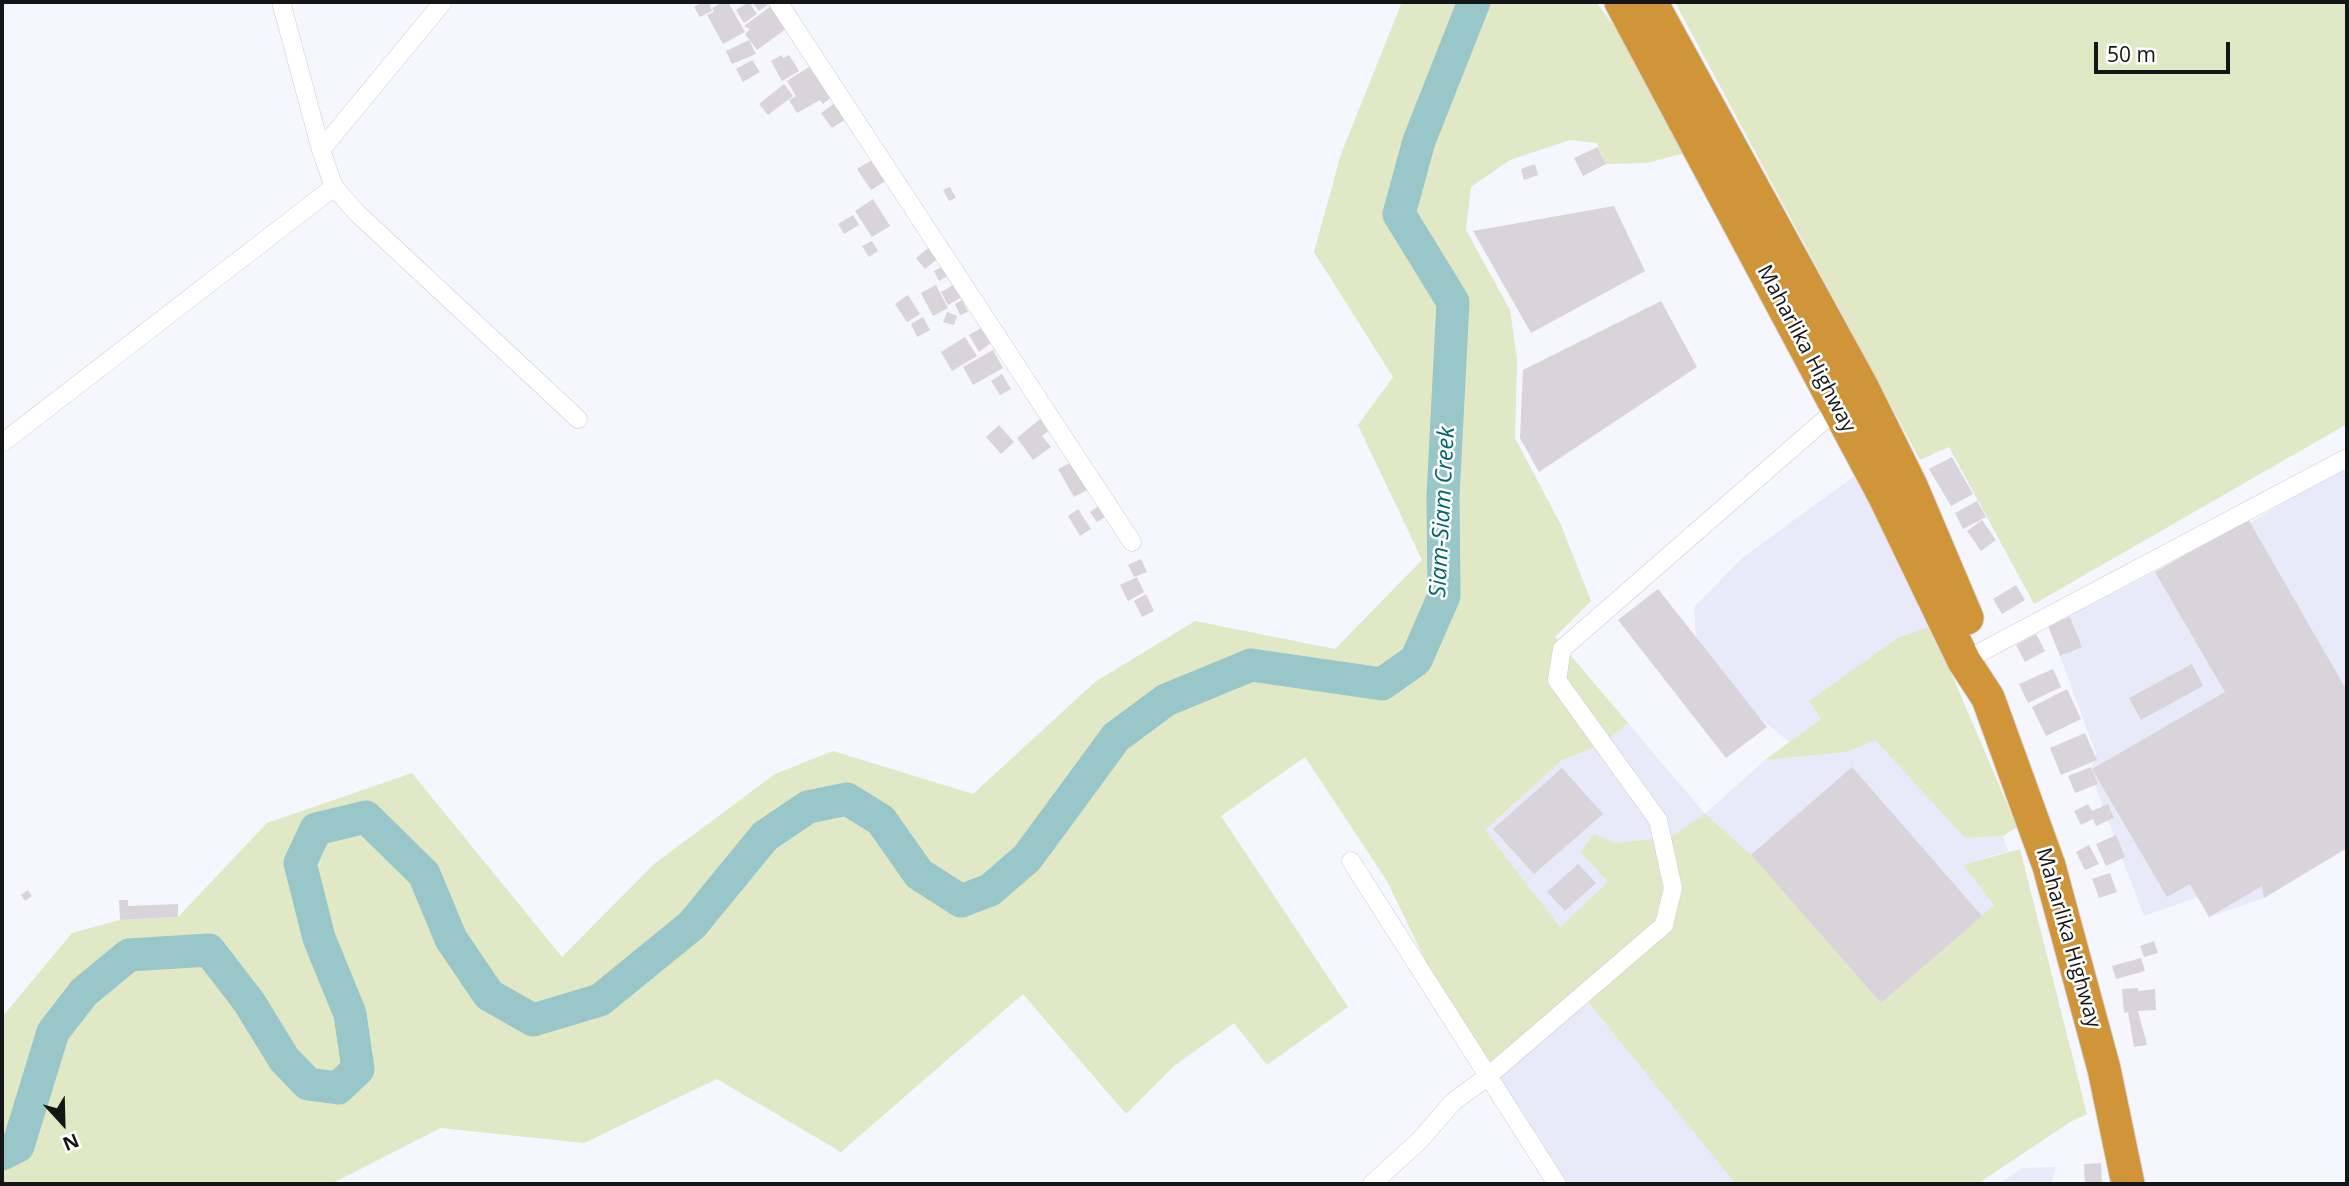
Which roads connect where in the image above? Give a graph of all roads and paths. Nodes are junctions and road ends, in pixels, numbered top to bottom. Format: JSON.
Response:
{"nodes":[{"id":1,"x":281,"y":2,"type":"edge"},
{"id":2,"x":443,"y":2,"type":"edge"},
{"id":3,"x":778,"y":2,"type":"edge"},
{"id":4,"x":1621,"y":2,"type":"edge"},
{"id":5,"x":1651,"y":2,"type":"edge"},
{"id":6,"x":321,"y":150,"type":"junction"},
{"id":7,"x":334,"y":187,"type":"junction"},
{"id":8,"x":1838,"y":408,"type":"junction"},
{"id":9,"x":578,"y":419,"type":"dead end"},
{"id":10,"x":2,"y":443,"type":"edge"},
{"id":11,"x":2347,"y":458,"type":"edge"},
{"id":12,"x":1132,"y":542,"type":"dead end"},
{"id":13,"x":1973,"y":657,"type":"junction"},
{"id":14,"x":1351,"y":861,"type":"dead end"},
{"id":15,"x":1487,"y":1077,"type":"junction"},
{"id":16,"x":1372,"y":1184,"type":"edge"},
{"id":17,"x":1557,"y":1184,"type":"edge"},
{"id":18,"x":2128,"y":1184,"type":"edge"}],
"edges":[{"from":1,"to":6,"type":"street"},
{"from":2,"to":6,"type":"street"},
{"from":3,"to":12,"type":"street"},
{"from":4,"to":8,"type":"highway","name":"Maharlika Highway"},
{"from":5,"to":13,"type":"highway","name":"Maharlika Highway"},
{"from":6,"to":7,"type":"street"},
{"from":7,"to":9,"type":"street"},
{"from":7,"to":10,"type":"street"},
{"from":8,"to":13,"type":"highway","name":"Maharlika Highway"},
{"from":8,"to":15,"type":"street"},
{"from":11,"to":13,"type":"street"},
{"from":13,"to":18,"type":"highway","name":"Maharlika Highway"},
{"from":14,"to":15,"type":"street"},
{"from":15,"to":16,"type":"street"},
{"from":15,"to":17,"type":"street"}]}
